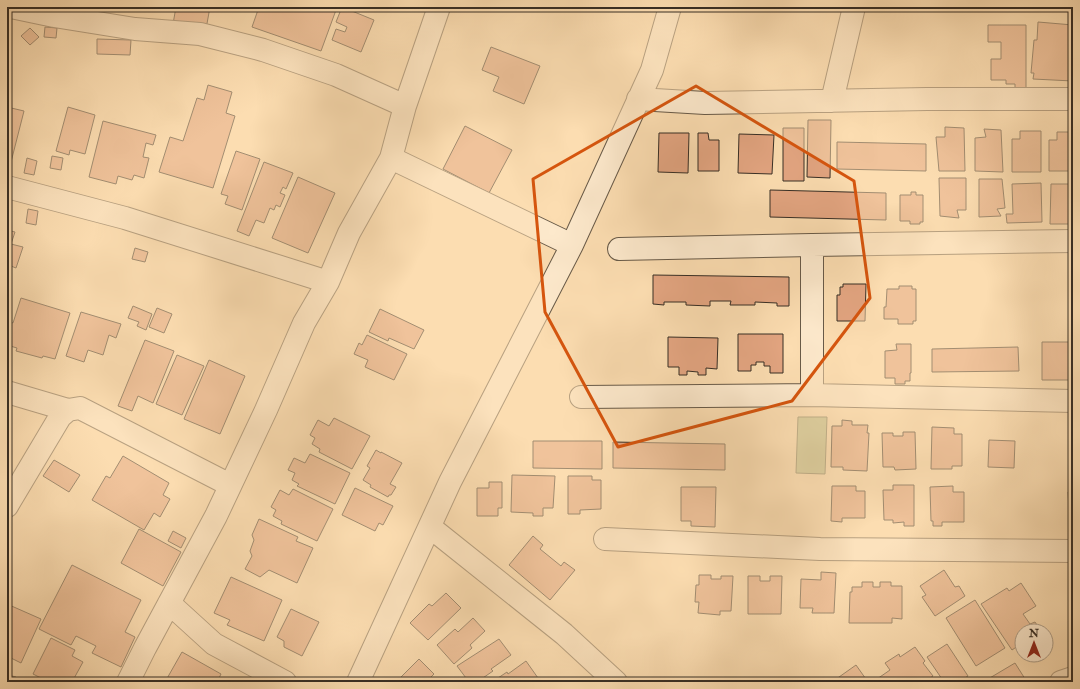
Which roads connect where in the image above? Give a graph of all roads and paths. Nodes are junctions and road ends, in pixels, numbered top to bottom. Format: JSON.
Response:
{"nodes":[{"id":1,"x":11,"y":7,"type":"edge"},
{"id":2,"x":439,"y":7,"type":"edge"},
{"id":3,"x":670,"y":7,"type":"edge"},
{"id":4,"x":854,"y":7,"type":"edge"},
{"id":5,"x":55,"y":11,"type":"edge"},
{"id":6,"x":638,"y":99,"type":"junction"},
{"id":7,"x":1073,"y":100,"type":"edge"},
{"id":8,"x":832,"y":101,"type":"junction"},
{"id":9,"x":406,"y":106,"type":"junction"},
{"id":10,"x":391,"y":158,"type":"junction"},
{"id":11,"x":7,"y":187,"type":"edge"},
{"id":12,"x":1073,"y":241,"type":"edge"},
{"id":13,"x":572,"y":245,"type":"junction"},
{"id":14,"x":812,"y":245,"type":"junction"},
{"id":15,"x":619,"y":249,"type":"dead end"},
{"id":16,"x":328,"y":282,"type":"junction"},
{"id":17,"x":7,"y":392,"type":"edge"},
{"id":18,"x":812,"y":395,"type":"junction"},
{"id":19,"x":581,"y":397,"type":"dead end"},
{"id":20,"x":1073,"y":401,"type":"edge"},
{"id":21,"x":68,"y":410,"type":"junction"},
{"id":22,"x":230,"y":485,"type":"junction"},
{"id":23,"x":7,"y":506,"type":"edge"},
{"id":24,"x":430,"y":527,"type":"junction"},
{"id":25,"x":605,"y":539,"type":"dead end"},
{"id":26,"x":1073,"y":551,"type":"edge"},
{"id":27,"x":170,"y":603,"type":"junction"},
{"id":28,"x":1073,"y":678,"type":"edge"},
{"id":29,"x":128,"y":682,"type":"edge"},
{"id":30,"x":285,"y":682,"type":"edge"},
{"id":31,"x":358,"y":682,"type":"edge"},
{"id":32,"x":616,"y":682,"type":"edge"},
{"id":33,"x":1061,"y":682,"type":"edge"}],
"edges":[{"from":1,"to":5,"type":"street"},
{"from":2,"to":9,"type":"street"},
{"from":3,"to":6,"type":"street"},
{"from":4,"to":8,"type":"street"},
{"from":5,"to":9,"type":"street"},
{"from":6,"to":8,"type":"street"},
{"from":6,"to":13,"type":"street"},
{"from":7,"to":8,"type":"street"},
{"from":9,"to":10,"type":"street"},
{"from":10,"to":13,"type":"street"},
{"from":10,"to":16,"type":"street"},
{"from":11,"to":16,"type":"street"},
{"from":12,"to":14,"type":"street"},
{"from":13,"to":24,"type":"street"},
{"from":14,"to":15,"type":"street"},
{"from":14,"to":18,"type":"street"},
{"from":16,"to":22,"type":"street"},
{"from":17,"to":21,"type":"street"},
{"from":18,"to":19,"type":"street"},
{"from":18,"to":20,"type":"street"},
{"from":21,"to":22,"type":"street"},
{"from":21,"to":23,"type":"street"},
{"from":22,"to":27,"type":"street"},
{"from":24,"to":31,"type":"street"},
{"from":24,"to":32,"type":"street"},
{"from":25,"to":26,"type":"street"},
{"from":27,"to":29,"type":"street"},
{"from":27,"to":30,"type":"street"},
{"from":28,"to":33,"type":"street"}]}
